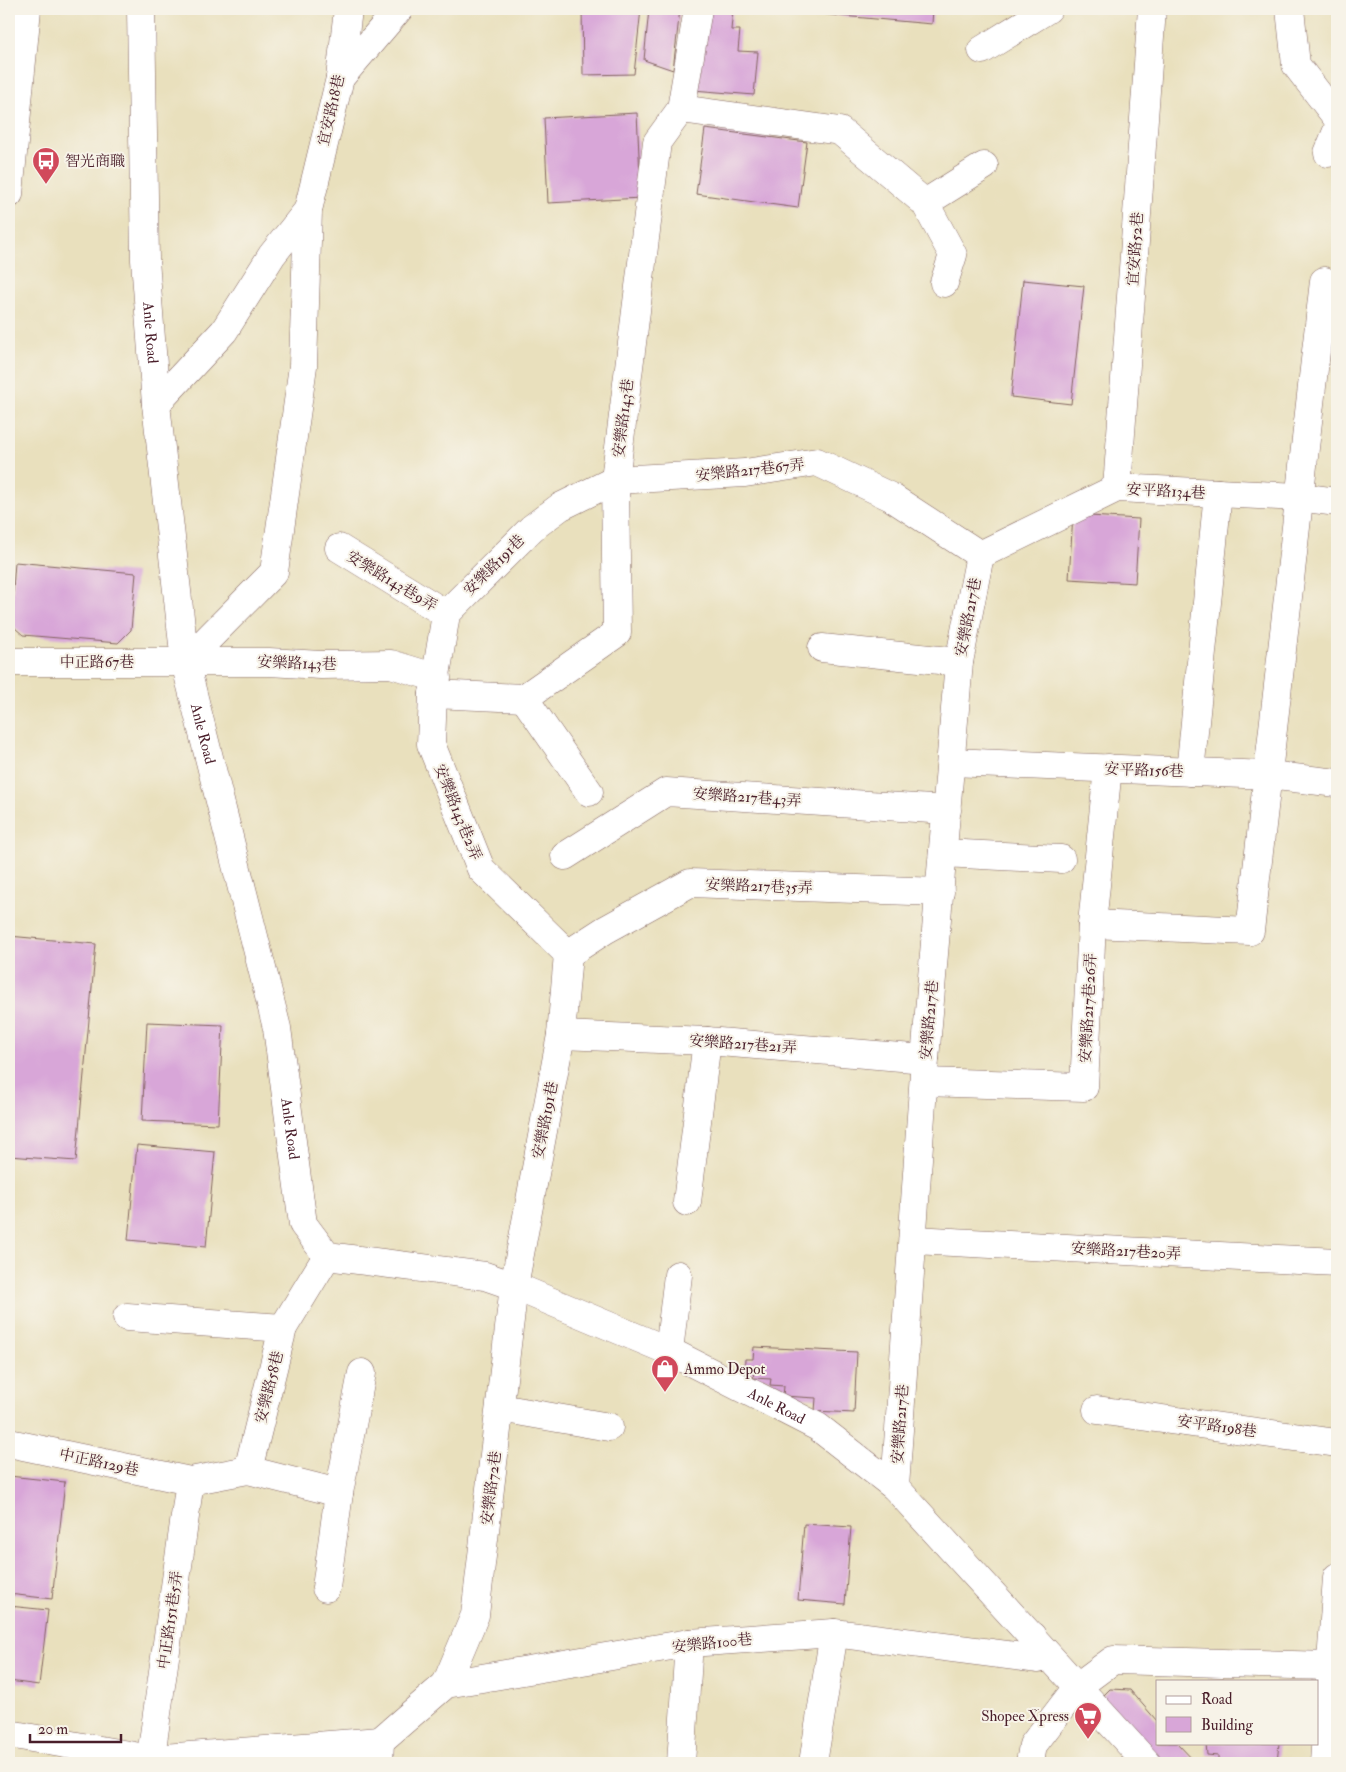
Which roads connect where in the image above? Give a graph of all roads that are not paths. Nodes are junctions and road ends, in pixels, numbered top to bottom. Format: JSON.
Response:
{"nodes":[{"id":1,"x":27,"y":9,"type":"edge"},
{"id":2,"x":141,"y":9,"type":"edge"},
{"id":3,"x":348,"y":9,"type":"edge"},
{"id":4,"x":399,"y":9,"type":"edge"},
{"id":5,"x":698,"y":9,"type":"edge"},
{"id":6,"x":1048,"y":9,"type":"edge"},
{"id":7,"x":1152,"y":9,"type":"edge"},
{"id":8,"x":1290,"y":9,"type":"edge"},
{"id":9,"x":982,"y":50,"type":"dead end"},
{"id":10,"x":340,"y":78,"type":"junction"},
{"id":11,"x":681,"y":109,"type":"junction"},
{"id":12,"x":1337,"y":118,"type":"edge"},
{"id":13,"x":984,"y":166,"type":"dead end"},
{"id":14,"x":9,"y":194,"type":"edge"},
{"id":15,"x":925,"y":203,"type":"junction"},
{"id":16,"x":308,"y":210,"type":"junction"},
{"id":17,"x":1324,"y":281,"type":"dead end"},
{"id":18,"x":944,"y":283,"type":"dead end"},
{"id":19,"x":156,"y":404,"type":"junction"},
{"id":20,"x":615,"y":480,"type":"junction"},
{"id":21,"x":1118,"y":488,"type":"junction"},
{"id":22,"x":1218,"y":493,"type":"junction"},
{"id":23,"x":1299,"y":497,"type":"junction"},
{"id":24,"x":1337,"y":502,"type":"edge"},
{"id":25,"x":338,"y":548,"type":"dead end"},
{"id":26,"x":980,"y":555,"type":"junction"},
{"id":27,"x":446,"y":614,"type":"junction"},
{"id":28,"x":822,"y":648,"type":"dead end"},
{"id":29,"x":9,"y":662,"type":"edge"},
{"id":30,"x":185,"y":662,"type":"junction"},
{"id":31,"x":958,"y":662,"type":"junction"},
{"id":32,"x":435,"y":686,"type":"junction"},
{"id":33,"x":524,"y":698,"type":"junction"},
{"id":34,"x":951,"y":762,"type":"junction"},
{"id":35,"x":1108,"y":768,"type":"junction"},
{"id":36,"x":1190,"y":772,"type":"junction"},
{"id":37,"x":1268,"y":775,"type":"junction"},
{"id":38,"x":1337,"y":783,"type":"edge"},
{"id":39,"x":589,"y":792,"type":"dead end"},
{"id":40,"x":947,"y":810,"type":"junction"},
{"id":41,"x":943,"y":853,"type":"junction"},
{"id":42,"x":565,"y":856,"type":"dead end"},
{"id":43,"x":1060,"y":859,"type":"dead end"},
{"id":44,"x":940,"y":892,"type":"junction"},
{"id":45,"x":1092,"y":924,"type":"junction"},
{"id":46,"x":568,"y":954,"type":"junction"},
{"id":47,"x":561,"y":1035,"type":"junction"},
{"id":48,"x":707,"y":1041,"type":"junction"},
{"id":49,"x":924,"y":1070,"type":"junction"},
{"id":50,"x":687,"y":1202,"type":"dead end"},
{"id":51,"x":914,"y":1240,"type":"junction"},
{"id":52,"x":327,"y":1256,"type":"junction"},
{"id":53,"x":1337,"y":1262,"type":"edge"},
{"id":54,"x":678,"y":1275,"type":"dead end"},
{"id":55,"x":514,"y":1286,"type":"junction"},
{"id":56,"x":127,"y":1317,"type":"dead end"},
{"id":57,"x":283,"y":1328,"type":"junction"},
{"id":58,"x":669,"y":1351,"type":"junction"},
{"id":59,"x":362,"y":1373,"type":"dead end"},
{"id":60,"x":500,"y":1408,"type":"junction"},
{"id":61,"x":1097,"y":1410,"type":"dead end"},
{"id":62,"x":609,"y":1428,"type":"dead end"},
{"id":63,"x":9,"y":1443,"type":"edge"},
{"id":64,"x":1337,"y":1443,"type":"edge"},
{"id":65,"x":248,"y":1470,"type":"junction"},
{"id":66,"x":190,"y":1481,"type":"junction"},
{"id":67,"x":895,"y":1487,"type":"junction"},
{"id":68,"x":339,"y":1493,"type":"junction"},
{"id":69,"x":1337,"y":1577,"type":"edge"},
{"id":70,"x":326,"y":1588,"type":"dead end"},
{"id":71,"x":834,"y":1633,"type":"junction"},
{"id":72,"x":1031,"y":1634,"type":"junction"},
{"id":73,"x":689,"y":1643,"type":"junction"},
{"id":74,"x":1331,"y":1666,"type":"junction"},
{"id":75,"x":446,"y":1684,"type":"junction"},
{"id":76,"x":1078,"y":1686,"type":"junction"},
{"id":77,"x":9,"y":1734,"type":"edge"},
{"id":78,"x":379,"y":1752,"type":"edge"},
{"id":79,"x":150,"y":1761,"type":"edge"},
{"id":80,"x":680,"y":1763,"type":"edge"},
{"id":81,"x":813,"y":1763,"type":"edge"},
{"id":82,"x":1030,"y":1763,"type":"edge"},
{"id":83,"x":1147,"y":1763,"type":"edge"},
{"id":84,"x":1324,"y":1763,"type":"edge"}],
"edges":[{"from":1,"to":14,"type":"street"},
{"from":2,"to":19,"type":"street","name":"Anle Road"},
{"from":3,"to":10,"type":"street","name":"宜安路18巷"},
{"from":4,"to":10,"type":"street"},
{"from":5,"to":11,"type":"street","name":"安樂路143巷"},
{"from":6,"to":9,"type":"street"},
{"from":7,"to":21,"type":"street","name":"宜安路52巷"},
{"from":8,"to":12,"type":"street"},
{"from":10,"to":16,"type":"street","name":"宜安路18巷"},
{"from":11,"to":15,"type":"street"},
{"from":11,"to":20,"type":"street","name":"安樂路143巷"},
{"from":13,"to":15,"type":"street"},
{"from":15,"to":18,"type":"street"},
{"from":16,"to":19,"type":"street"},
{"from":16,"to":30,"type":"street"},
{"from":17,"to":23,"type":"street"},
{"from":19,"to":30,"type":"street","name":"Anle Road"},
{"from":20,"to":26,"type":"street","name":"安樂路217巷67弄"},
{"from":20,"to":27,"type":"street","name":"安樂路191巷"},
{"from":20,"to":33,"type":"street","name":"安樂路143巷"},
{"from":21,"to":22,"type":"street","name":"安平路134巷"},
{"from":21,"to":26,"type":"street","name":"安平路134巷"},
{"from":22,"to":23,"type":"street","name":"安平路134巷"},
{"from":22,"to":36,"type":"street"},
{"from":23,"to":24,"type":"street","name":"安平路134巷"},
{"from":23,"to":37,"type":"street"},
{"from":25,"to":27,"type":"street","name":"安樂路143巷9弄"},
{"from":26,"to":31,"type":"street","name":"安樂路217巷"},
{"from":27,"to":32,"type":"street"},
{"from":28,"to":31,"type":"street"},
{"from":29,"to":30,"type":"street","name":"中正路67巷"},
{"from":30,"to":32,"type":"street","name":"安樂路143巷"},
{"from":30,"to":52,"type":"street","name":"Anle Road"},
{"from":31,"to":34,"type":"street","name":"安樂路217巷"},
{"from":32,"to":33,"type":"street","name":"安樂路143巷"},
{"from":32,"to":46,"type":"street","name":"安樂路143巷2弄"},
{"from":33,"to":39,"type":"street"},
{"from":34,"to":35,"type":"street","name":"安平路156巷"},
{"from":34,"to":40,"type":"street","name":"安樂路217巷"},
{"from":35,"to":36,"type":"street","name":"安平路156巷"},
{"from":35,"to":45,"type":"street","name":"安樂路217巷26弄"},
{"from":36,"to":37,"type":"street","name":"安平路156巷"},
{"from":37,"to":38,"type":"street","name":"安平路156巷"},
{"from":37,"to":45,"type":"street"},
{"from":40,"to":41,"type":"street","name":"安樂路217巷"},
{"from":40,"to":42,"type":"street","name":"安樂路217巷43弄"},
{"from":41,"to":43,"type":"street"},
{"from":41,"to":44,"type":"street","name":"安樂路217巷"},
{"from":44,"to":46,"type":"street","name":"安樂路217巷35弄"},
{"from":44,"to":49,"type":"street","name":"安樂路217巷"},
{"from":45,"to":49,"type":"street","name":"安樂路217巷26弄"},
{"from":46,"to":47,"type":"street","name":"安樂路191巷"},
{"from":47,"to":48,"type":"street","name":"安樂路217巷21弄"},
{"from":47,"to":55,"type":"street","name":"安樂路191巷"},
{"from":48,"to":49,"type":"street","name":"安樂路217巷21弄"},
{"from":48,"to":50,"type":"street"},
{"from":49,"to":51,"type":"street","name":"安樂路217巷"},
{"from":51,"to":53,"type":"street","name":"安樂路217巷20弄"},
{"from":51,"to":67,"type":"street","name":"安樂路217巷"},
{"from":52,"to":55,"type":"street","name":"Anle Road"},
{"from":52,"to":57,"type":"street","name":"安樂路58巷"},
{"from":54,"to":58,"type":"street"},
{"from":55,"to":58,"type":"street","name":"Anle Road"},
{"from":55,"to":60,"type":"street","name":"安樂路72巷"},
{"from":56,"to":57,"type":"street"},
{"from":57,"to":65,"type":"street","name":"安樂路58巷"},
{"from":58,"to":67,"type":"street","name":"Anle Road"},
{"from":59,"to":68,"type":"street"},
{"from":60,"to":62,"type":"street"},
{"from":60,"to":75,"type":"street","name":"安樂路72巷"},
{"from":61,"to":64,"type":"street","name":"安平路198巷"},
{"from":63,"to":66,"type":"street","name":"中正路129巷"},
{"from":65,"to":66,"type":"street"},
{"from":65,"to":68,"type":"street"},
{"from":66,"to":79,"type":"street","name":"中正路151巷5弄"},
{"from":67,"to":72,"type":"street","name":"Anle Road"},
{"from":68,"to":70,"type":"street"},
{"from":69,"to":74,"type":"street"},
{"from":71,"to":72,"type":"street","name":"安樂路100巷"},
{"from":71,"to":73,"type":"street","name":"安樂路100巷"},
{"from":71,"to":81,"type":"street"},
{"from":72,"to":76,"type":"street","name":"Anle Road"},
{"from":73,"to":75,"type":"street","name":"安樂路100巷"},
{"from":73,"to":80,"type":"street"},
{"from":74,"to":76,"type":"street"},
{"from":74,"to":84,"type":"street"},
{"from":75,"to":78,"type":"street"},
{"from":76,"to":82,"type":"street"},
{"from":76,"to":83,"type":"street","name":"Anle Road"},
{"from":77,"to":79,"type":"street"},
{"from":78,"to":79,"type":"street"}]}
